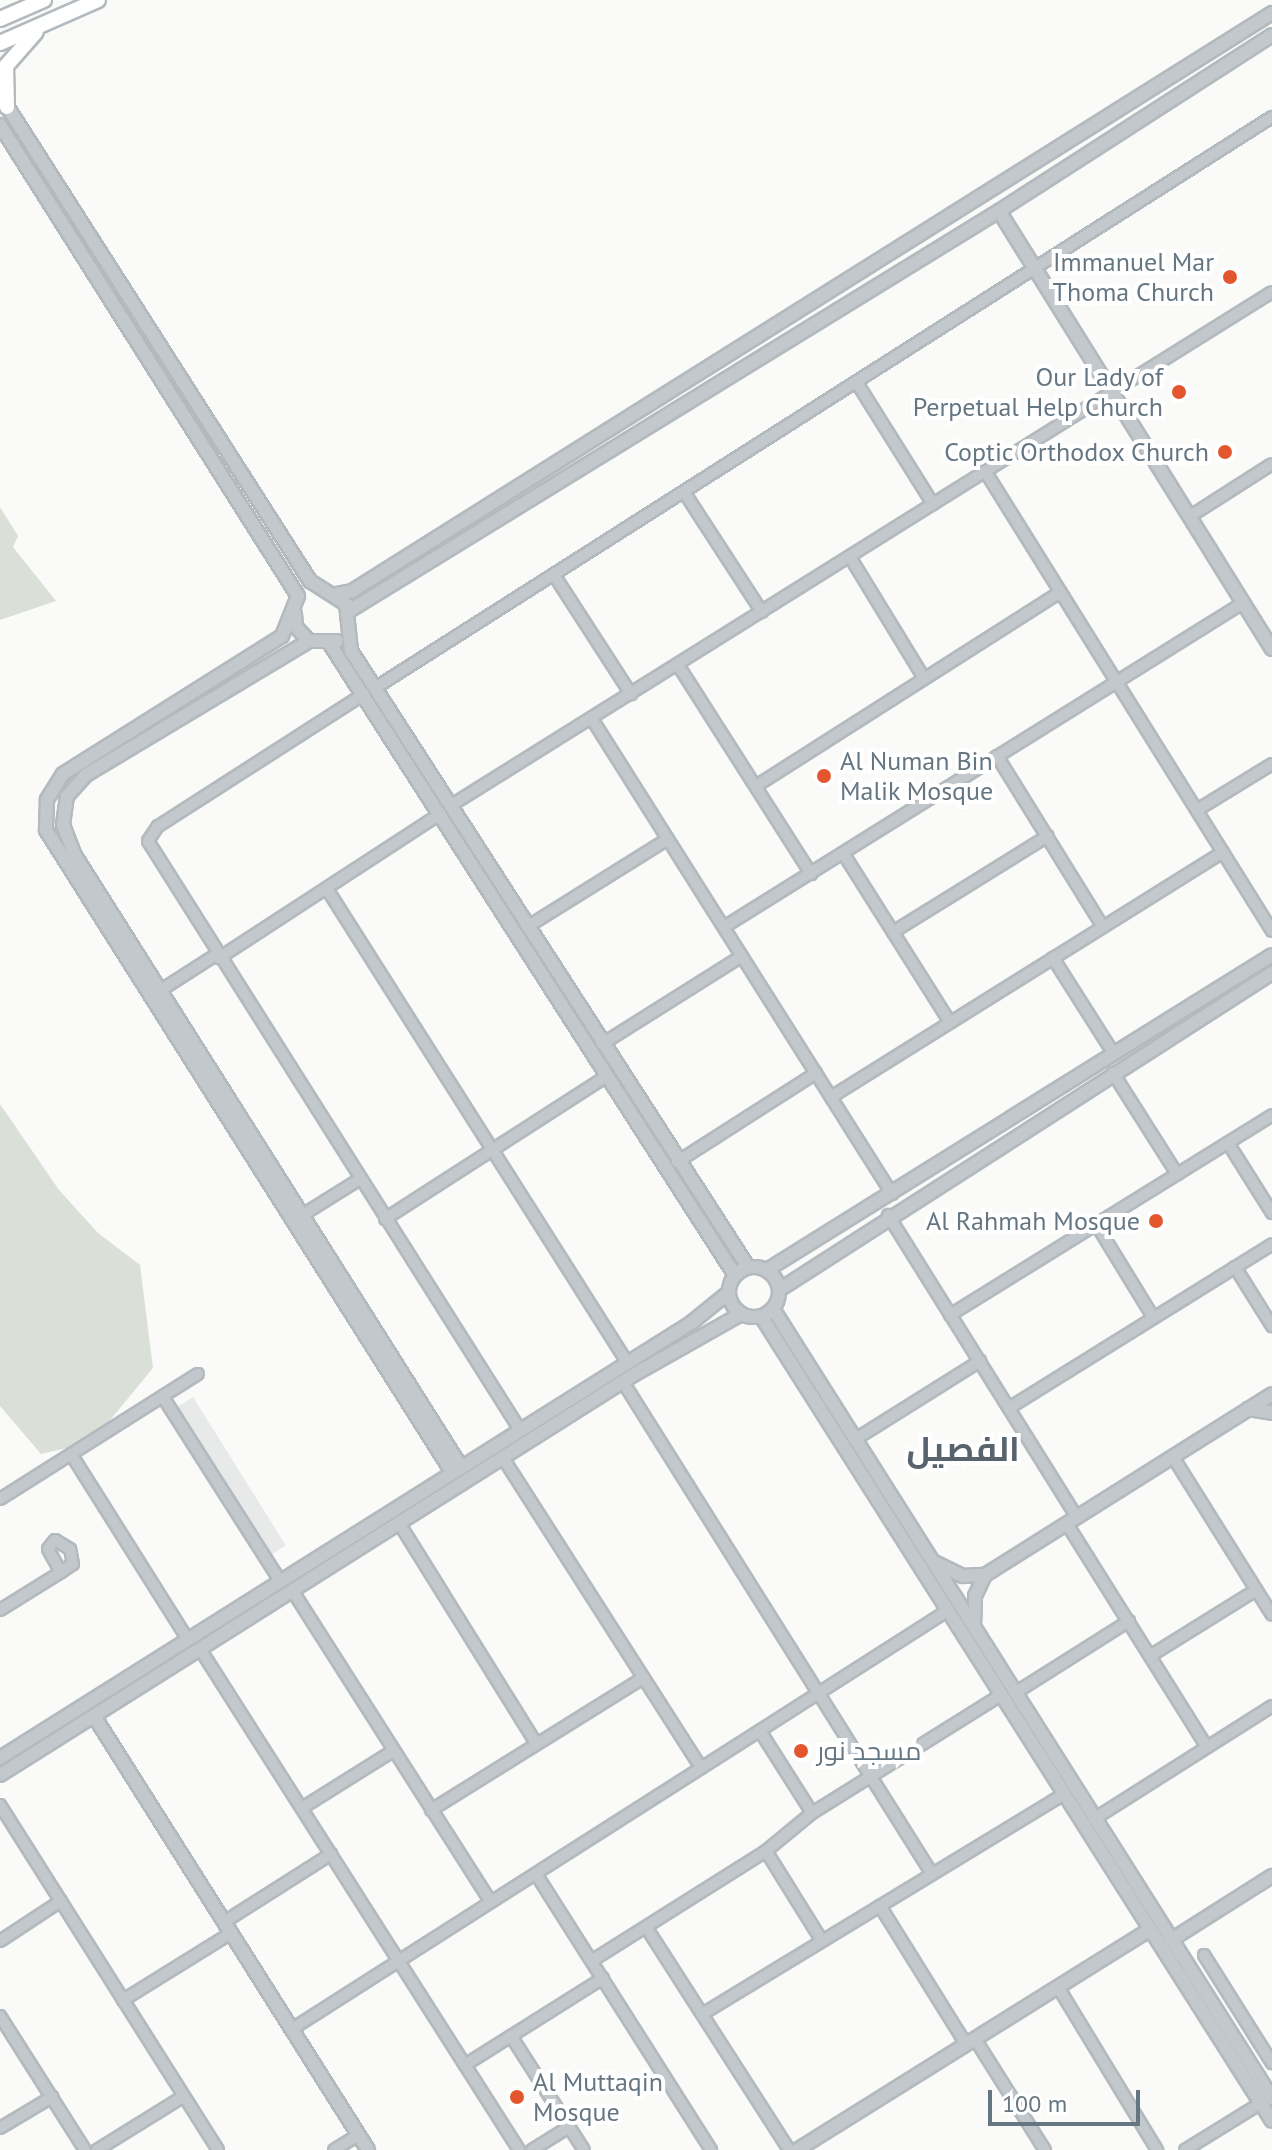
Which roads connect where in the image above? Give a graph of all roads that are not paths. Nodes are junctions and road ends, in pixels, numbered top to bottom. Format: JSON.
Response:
{"nodes":[{"id":1,"x":44,"y":0,"type":"edge"},
{"id":2,"x":98,"y":0,"type":"edge"},
{"id":3,"x":1272,"y":13,"type":"edge"},
{"id":4,"x":0,"y":19,"type":"edge"},
{"id":5,"x":47,"y":23,"type":"junction"},
{"id":6,"x":1272,"y":35,"type":"edge"},
{"id":7,"x":0,"y":43,"type":"edge"},
{"id":8,"x":4,"y":101,"type":"edge"},
{"id":9,"x":1272,"y":117,"type":"edge"},
{"id":10,"x":0,"y":125,"type":"edge"},
{"id":11,"x":999,"y":211,"type":"junction"},
{"id":12,"x":916,"y":237,"type":"junction"},
{"id":13,"x":1035,"y":270,"type":"junction"},
{"id":14,"x":879,"y":284,"type":"junction"},
{"id":15,"x":829,"y":291,"type":"junction"},
{"id":16,"x":1272,"y":292,"type":"edge"},
{"id":17,"x":793,"y":337,"type":"junction"},
{"id":18,"x":857,"y":383,"type":"junction"},
{"id":19,"x":1111,"y":392,"type":"junction"},
{"id":20,"x":1272,"y":464,"type":"edge"},
{"id":21,"x":985,"y":471,"type":"junction"},
{"id":22,"x":684,"y":492,"type":"junction"},
{"id":23,"x":933,"y":504,"type":"junction"},
{"id":24,"x":1189,"y":517,"type":"junction"},
{"id":25,"x":850,"y":557,"type":"junction"},
{"id":26,"x":554,"y":575,"type":"junction"},
{"id":27,"x":321,"y":590,"type":"junction"},
{"id":28,"x":1060,"y":592,"type":"junction"},
{"id":29,"x":337,"y":594,"type":"junction"},
{"id":30,"x":1243,"y":603,"type":"junction"},
{"id":31,"x":296,"y":609,"type":"junction"},
{"id":32,"x":349,"y":611,"type":"junction"},
{"id":33,"x":762,"y":612,"type":"junction"},
{"id":34,"x":346,"y":631,"type":"junction"},
{"id":35,"x":309,"y":641,"type":"junction"},
{"id":36,"x":330,"y":644,"type":"junction"},
{"id":37,"x":1272,"y":649,"type":"edge"},
{"id":38,"x":678,"y":665,"type":"junction"},
{"id":39,"x":924,"y":678,"type":"junction"},
{"id":40,"x":1116,"y":681,"type":"junction"},
{"id":41,"x":370,"y":691,"type":"junction"},
{"id":42,"x":631,"y":694,"type":"junction"},
{"id":43,"x":592,"y":719,"type":"junction"},
{"id":44,"x":997,"y":756,"type":"junction"},
{"id":45,"x":1272,"y":764,"type":"edge"},
{"id":46,"x":756,"y":786,"type":"junction"},
{"id":47,"x":445,"y":810,"type":"junction"},
{"id":48,"x":1197,"y":810,"type":"junction"},
{"id":49,"x":1048,"y":836,"type":"junction"},
{"id":50,"x":668,"y":839,"type":"junction"},
{"id":51,"x":1223,"y":852,"type":"junction"},
{"id":52,"x":843,"y":853,"type":"junction"},
{"id":53,"x":811,"y":874,"type":"junction"},
{"id":54,"x":327,"y":889,"type":"junction"},
{"id":55,"x":527,"y":927,"type":"junction"},
{"id":56,"x":724,"y":927,"type":"junction"},
{"id":57,"x":1103,"y":927,"type":"junction"},
{"id":58,"x":1272,"y":931,"type":"edge"},
{"id":59,"x":893,"y":932,"type":"junction"},
{"id":60,"x":1272,"y":955,"type":"edge"},
{"id":61,"x":218,"y":956,"type":"junction"},
{"id":62,"x":742,"y":956,"type":"junction"},
{"id":63,"x":1053,"y":958,"type":"junction"},
{"id":64,"x":1272,"y":973,"type":"edge"},
{"id":65,"x":161,"y":990,"type":"junction"},
{"id":66,"x":950,"y":1022,"type":"junction"},
{"id":67,"x":602,"y":1044,"type":"junction"},
{"id":68,"x":1114,"y":1054,"type":"junction"},
{"id":69,"x":816,"y":1073,"type":"junction"},
{"id":70,"x":1113,"y":1073,"type":"junction"},
{"id":71,"x":607,"y":1076,"type":"junction"},
{"id":72,"x":831,"y":1097,"type":"junction"},
{"id":73,"x":1272,"y":1115,"type":"edge"},
{"id":74,"x":1228,"y":1143,"type":"junction"},
{"id":75,"x":492,"y":1149,"type":"junction"},
{"id":76,"x":677,"y":1162,"type":"junction"},
{"id":77,"x":1177,"y":1174,"type":"junction"},
{"id":78,"x":360,"y":1179,"type":"junction"},
{"id":79,"x":892,"y":1194,"type":"junction"},
{"id":80,"x":1272,"y":1213,"type":"edge"},
{"id":81,"x":304,"y":1214,"type":"junction"},
{"id":82,"x":888,"y":1215,"type":"junction"},
{"id":83,"x":385,"y":1219,"type":"junction"},
{"id":84,"x":1096,"y":1224,"type":"junction"},
{"id":85,"x":1272,"y":1244,"type":"edge"},
{"id":86,"x":748,"y":1267,"type":"junction"},
{"id":87,"x":1235,"y":1267,"type":"junction"},
{"id":88,"x":767,"y":1270,"type":"junction"},
{"id":89,"x":735,"y":1275,"type":"junction"},
{"id":90,"x":779,"y":1290,"type":"junction"},
{"id":91,"x":729,"y":1292,"type":"junction"},
{"id":92,"x":773,"y":1309,"type":"junction"},
{"id":93,"x":741,"y":1314,"type":"junction"},
{"id":94,"x":950,"y":1315,"type":"junction"},
{"id":95,"x":761,"y":1316,"type":"junction"},
{"id":96,"x":1153,"y":1317,"type":"junction"},
{"id":97,"x":1272,"y":1326,"type":"edge"},
{"id":98,"x":980,"y":1361,"type":"junction"},
{"id":99,"x":627,"y":1362,"type":"junction"},
{"id":100,"x":198,"y":1374,"type":"dead end"},
{"id":101,"x":623,"y":1382,"type":"junction"},
{"id":102,"x":1272,"y":1394,"type":"edge"},
{"id":103,"x":163,"y":1397,"type":"junction"},
{"id":104,"x":1009,"y":1408,"type":"junction"},
{"id":105,"x":1248,"y":1409,"type":"junction"},
{"id":106,"x":420,"y":1412,"type":"junction"},
{"id":107,"x":1272,"y":1413,"type":"edge"},
{"id":108,"x":520,"y":1430,"type":"junction"},
{"id":109,"x":854,"y":1440,"type":"junction"},
{"id":110,"x":71,"y":1454,"type":"junction"},
{"id":111,"x":1173,"y":1457,"type":"junction"},
{"id":112,"x":503,"y":1458,"type":"junction"},
{"id":113,"x":456,"y":1469,"type":"junction"},
{"id":114,"x":0,"y":1499,"type":"edge"},
{"id":115,"x":1072,"y":1520,"type":"junction"},
{"id":116,"x":399,"y":1523,"type":"junction"},
{"id":117,"x":928,"y":1556,"type":"junction"},
{"id":118,"x":61,"y":1572,"type":"dead end"},
{"id":119,"x":985,"y":1575,"type":"junction"},
{"id":120,"x":281,"y":1582,"type":"junction"},
{"id":121,"x":292,"y":1590,"type":"junction"},
{"id":122,"x":1256,"y":1590,"type":"junction"},
{"id":123,"x":0,"y":1610,"type":"edge"},
{"id":124,"x":947,"y":1611,"type":"junction"},
{"id":125,"x":1272,"y":1615,"type":"edge"},
{"id":126,"x":1129,"y":1621,"type":"junction"},
{"id":127,"x":975,"y":1629,"type":"junction"},
{"id":128,"x":188,"y":1640,"type":"junction"},
{"id":129,"x":200,"y":1649,"type":"junction"},
{"id":130,"x":1150,"y":1656,"type":"junction"},
{"id":131,"x":643,"y":1678,"type":"junction"},
{"id":132,"x":816,"y":1694,"type":"junction"},
{"id":133,"x":1008,"y":1694,"type":"junction"},
{"id":134,"x":1272,"y":1706,"type":"edge"},
{"id":135,"x":94,"y":1716,"type":"junction"},
{"id":136,"x":65,"y":1726,"type":"junction"},
{"id":137,"x":760,"y":1731,"type":"junction"},
{"id":138,"x":536,"y":1743,"type":"junction"},
{"id":139,"x":1207,"y":1747,"type":"junction"},
{"id":140,"x":393,"y":1751,"type":"junction"},
{"id":141,"x":0,"y":1758,"type":"edge"},
{"id":142,"x":701,"y":1768,"type":"junction"},
{"id":143,"x":0,"y":1775,"type":"edge"},
{"id":144,"x":870,"y":1777,"type":"junction"},
{"id":145,"x":1064,"y":1794,"type":"junction"},
{"id":146,"x":0,"y":1805,"type":"edge"},
{"id":147,"x":302,"y":1808,"type":"junction"},
{"id":148,"x":431,"y":1810,"type":"junction"},
{"id":149,"x":812,"y":1813,"type":"junction"},
{"id":150,"x":1094,"y":1819,"type":"junction"},
{"id":151,"x":766,"y":1851,"type":"junction"},
{"id":152,"x":331,"y":1854,"type":"junction"},
{"id":153,"x":536,"y":1874,"type":"junction"},
{"id":154,"x":932,"y":1874,"type":"junction"},
{"id":155,"x":1272,"y":1876,"type":"edge"},
{"id":156,"x":61,"y":1901,"type":"junction"},
{"id":157,"x":491,"y":1902,"type":"junction"},
{"id":158,"x":880,"y":1906,"type":"junction"},
{"id":159,"x":646,"y":1927,"type":"junction"},
{"id":160,"x":228,"y":1928,"type":"junction"},
{"id":161,"x":1150,"y":1929,"type":"junction"},
{"id":162,"x":1171,"y":1940,"type":"junction"},
{"id":163,"x":0,"y":1941,"type":"edge"},
{"id":164,"x":822,"y":1941,"type":"junction"},
{"id":165,"x":1204,"y":1955,"type":"dead end"},
{"id":166,"x":593,"y":1960,"type":"junction"},
{"id":167,"x":398,"y":1961,"type":"junction"},
{"id":168,"x":603,"y":1978,"type":"junction"},
{"id":169,"x":1058,"y":1987,"type":"junction"},
{"id":170,"x":123,"y":2000,"type":"junction"},
{"id":171,"x":704,"y":2013,"type":"junction"},
{"id":172,"x":2,"y":2022,"type":"edge"},
{"id":173,"x":292,"y":2029,"type":"junction"},
{"id":174,"x":511,"y":2036,"type":"junction"},
{"id":175,"x":970,"y":2042,"type":"junction"},
{"id":176,"x":1272,"y":2063,"type":"edge"},
{"id":177,"x":465,"y":2065,"type":"junction"},
{"id":178,"x":184,"y":2096,"type":"junction"},
{"id":179,"x":52,"y":2097,"type":"junction"},
{"id":180,"x":1269,"y":2098,"type":"edge"},
{"id":181,"x":1272,"y":2121,"type":"edge"},
{"id":182,"x":569,"y":2127,"type":"junction"},
{"id":183,"x":0,"y":2128,"type":"edge"},
{"id":184,"x":358,"y":2135,"type":"junction"},
{"id":185,"x":804,"y":2148,"type":"edge"},
{"id":186,"x":85,"y":2150,"type":"edge"},
{"id":187,"x":97,"y":2150,"type":"edge"},
{"id":188,"x":218,"y":2150,"type":"edge"},
{"id":189,"x":334,"y":2150,"type":"edge"},
{"id":190,"x":368,"y":2150,"type":"edge"},
{"id":191,"x":519,"y":2150,"type":"edge"},
{"id":192,"x":532,"y":2150,"type":"edge"},
{"id":193,"x":584,"y":2150,"type":"edge"},
{"id":194,"x":711,"y":2150,"type":"edge"},
{"id":195,"x":789,"y":2150,"type":"edge"},
{"id":196,"x":1045,"y":2150,"type":"edge"},
{"id":197,"x":1157,"y":2150,"type":"edge"},
{"id":198,"x":1185,"y":2150,"type":"edge"}],
"edges":[{"from":1,"to":4,"type":"main road"},
{"from":2,"to":5,"type":"main road"},
{"from":3,"to":12,"type":"street"},
{"from":5,"to":7,"type":"main road"},
{"from":5,"to":8,"type":"main road"},
{"from":6,"to":11,"type":"street"},
{"from":8,"to":27,"type":"street"},
{"from":9,"to":13,"type":"street"},
{"from":10,"to":31,"type":"street"},
{"from":11,"to":13,"type":"street"},
{"from":11,"to":14,"type":"street"},
{"from":12,"to":14,"type":"street"},
{"from":12,"to":15,"type":"street"},
{"from":13,"to":18,"type":"street"},
{"from":13,"to":19,"type":"street"},
{"from":14,"to":17,"type":"street"},
{"from":15,"to":17,"type":"street"},
{"from":15,"to":29,"type":"street"},
{"from":16,"to":19,"type":"street"},
{"from":17,"to":32,"type":"street"},
{"from":18,"to":22,"type":"street"},
{"from":18,"to":23,"type":"street"},
{"from":19,"to":21,"type":"street"},
{"from":19,"to":24,"type":"street"},
{"from":20,"to":24,"type":"street"},
{"from":21,"to":23,"type":"street"},
{"from":21,"to":28,"type":"street"},
{"from":22,"to":26,"type":"street"},
{"from":22,"to":33,"type":"street"},
{"from":23,"to":25,"type":"street"},
{"from":24,"to":30,"type":"street"},
{"from":25,"to":33,"type":"street"},
{"from":25,"to":39,"type":"street"},
{"from":26,"to":41,"type":"street"},
{"from":26,"to":42,"type":"street"},
{"from":27,"to":29,"type":"street"},
{"from":27,"to":31,"type":"street"},
{"from":28,"to":39,"type":"street"},
{"from":28,"to":40,"type":"street"},
{"from":29,"to":32,"type":"street"},
{"from":30,"to":37,"type":"street"},
{"from":30,"to":40,"type":"street"},
{"from":31,"to":35,"type":"street"},
{"from":31,"to":106,"type":"street"},
{"from":32,"to":34,"type":"street"},
{"from":33,"to":38,"type":"street"},
{"from":34,"to":36,"type":"street"},
{"from":34,"to":41,"type":"street"},
{"from":35,"to":36,"type":"street"},
{"from":35,"to":65,"type":"street"},
{"from":36,"to":41,"type":"street"},
{"from":38,"to":42,"type":"street"},
{"from":38,"to":46,"type":"street"},
{"from":39,"to":46,"type":"street"},
{"from":40,"to":44,"type":"street"},
{"from":40,"to":48,"type":"street"},
{"from":41,"to":47,"type":"street"},
{"from":41,"to":61,"type":"street"},
{"from":42,"to":43,"type":"street"},
{"from":43,"to":47,"type":"street"},
{"from":43,"to":50,"type":"street"},
{"from":44,"to":49,"type":"street"},
{"from":44,"to":52,"type":"street"},
{"from":45,"to":48,"type":"street"},
{"from":46,"to":53,"type":"street"},
{"from":47,"to":54,"type":"street"},
{"from":47,"to":55,"type":"street"},
{"from":47,"to":71,"type":"street"},
{"from":48,"to":51,"type":"street"},
{"from":49,"to":57,"type":"street"},
{"from":49,"to":59,"type":"street"},
{"from":50,"to":55,"type":"street"},
{"from":50,"to":56,"type":"street"},
{"from":51,"to":57,"type":"street"},
{"from":51,"to":58,"type":"street"},
{"from":52,"to":53,"type":"street"},
{"from":52,"to":59,"type":"street"},
{"from":53,"to":56,"type":"street"},
{"from":54,"to":61,"type":"street"},
{"from":54,"to":75,"type":"street"},
{"from":55,"to":67,"type":"street"},
{"from":56,"to":62,"type":"street"},
{"from":57,"to":63,"type":"street"},
{"from":59,"to":66,"type":"street"},
{"from":60,"to":68,"type":"street"},
{"from":61,"to":65,"type":"street"},
{"from":61,"to":78,"type":"street"},
{"from":62,"to":67,"type":"street"},
{"from":62,"to":69,"type":"street"},
{"from":63,"to":66,"type":"street"},
{"from":63,"to":68,"type":"street"},
{"from":64,"to":70,"type":"street"},
{"from":65,"to":81,"type":"street"},
{"from":66,"to":72,"type":"street"},
{"from":67,"to":76,"type":"street"},
{"from":68,"to":79,"type":"street"},
{"from":69,"to":72,"type":"street"},
{"from":69,"to":76,"type":"street"},
{"from":70,"to":77,"type":"street"},
{"from":70,"to":82,"type":"street"},
{"from":71,"to":75,"type":"street"},
{"from":71,"to":89,"type":"street"},
{"from":72,"to":79,"type":"street"},
{"from":73,"to":74,"type":"street"},
{"from":74,"to":77,"type":"street"},
{"from":74,"to":80,"type":"street"},
{"from":75,"to":83,"type":"street"},
{"from":75,"to":99,"type":"street"},
{"from":76,"to":86,"type":"street"},
{"from":77,"to":84,"type":"street"},
{"from":78,"to":81,"type":"street"},
{"from":78,"to":83,"type":"street"},
{"from":79,"to":88,"type":"street"},
{"from":81,"to":106,"type":"street"},
{"from":82,"to":90,"type":"street"},
{"from":82,"to":94,"type":"street"},
{"from":83,"to":108,"type":"street"},
{"from":84,"to":94,"type":"street"},
{"from":84,"to":96,"type":"street"},
{"from":85,"to":87,"type":"street"},
{"from":86,"to":88,"type":"street"},
{"from":86,"to":89,"type":"street"},
{"from":87,"to":96,"type":"street"},
{"from":87,"to":97,"type":"street"},
{"from":88,"to":90,"type":"street"},
{"from":89,"to":91,"type":"street"},
{"from":90,"to":92,"type":"street"},
{"from":91,"to":93,"type":"street"},
{"from":91,"to":99,"type":"street"},
{"from":92,"to":95,"type":"street"},
{"from":92,"to":109,"type":"street"},
{"from":93,"to":95,"type":"street"},
{"from":93,"to":101,"type":"street"},
{"from":94,"to":98,"type":"street"},
{"from":95,"to":124,"type":"street"},
{"from":96,"to":104,"type":"street"},
{"from":98,"to":104,"type":"street"},
{"from":98,"to":109,"type":"street"},
{"from":99,"to":108,"type":"street"},
{"from":100,"to":103,"type":"street"},
{"from":101,"to":112,"type":"street"},
{"from":101,"to":132,"type":"street"},
{"from":102,"to":105,"type":"street"},
{"from":103,"to":110,"type":"street"},
{"from":103,"to":120,"type":"street"},
{"from":104,"to":115,"type":"street"},
{"from":105,"to":107,"type":"street"},
{"from":105,"to":111,"type":"street"},
{"from":106,"to":113,"type":"street"},
{"from":108,"to":113,"type":"street"},
{"from":109,"to":117,"type":"street"},
{"from":110,"to":114,"type":"street"},
{"from":110,"to":128,"type":"street"},
{"from":111,"to":115,"type":"street"},
{"from":111,"to":122,"type":"street"},
{"from":112,"to":116,"type":"street"},
{"from":112,"to":131,"type":"street"},
{"from":113,"to":120,"type":"street"},
{"from":115,"to":119,"type":"street"},
{"from":115,"to":126,"type":"street"},
{"from":116,"to":121,"type":"street"},
{"from":116,"to":138,"type":"street"},
{"from":117,"to":119,"type":"street"},
{"from":117,"to":127,"type":"street"},
{"from":118,"to":123,"type":"street"},
{"from":119,"to":127,"type":"street"},
{"from":120,"to":128,"type":"street"},
{"from":121,"to":129,"type":"street"},
{"from":121,"to":140,"type":"street"},
{"from":122,"to":125,"type":"street"},
{"from":122,"to":130,"type":"street"},
{"from":124,"to":132,"type":"street"},
{"from":124,"to":133,"type":"street"},
{"from":126,"to":130,"type":"street"},
{"from":126,"to":133,"type":"street"},
{"from":127,"to":133,"type":"street"},
{"from":128,"to":136,"type":"street"},
{"from":129,"to":135,"type":"street"},
{"from":129,"to":147,"type":"street"},
{"from":130,"to":139,"type":"street"},
{"from":131,"to":138,"type":"street"},
{"from":131,"to":142,"type":"street"},
{"from":132,"to":137,"type":"street"},
{"from":132,"to":144,"type":"street"},
{"from":133,"to":144,"type":"street"},
{"from":133,"to":145,"type":"street"},
{"from":133,"to":150,"type":"street"},
{"from":134,"to":139,"type":"street"},
{"from":135,"to":136,"type":"street"},
{"from":135,"to":160,"type":"street"},
{"from":136,"to":141,"type":"street"},
{"from":136,"to":143,"type":"street"},
{"from":137,"to":142,"type":"street"},
{"from":137,"to":149,"type":"street"},
{"from":138,"to":148,"type":"street"},
{"from":139,"to":150,"type":"street"},
{"from":140,"to":147,"type":"street"},
{"from":140,"to":148,"type":"street"},
{"from":142,"to":153,"type":"street"},
{"from":144,"to":149,"type":"street"},
{"from":144,"to":154,"type":"street"},
{"from":145,"to":154,"type":"street"},
{"from":145,"to":161,"type":"street"},
{"from":146,"to":156,"type":"street"},
{"from":147,"to":152,"type":"street"},
{"from":148,"to":157,"type":"street"},
{"from":149,"to":151,"type":"street"},
{"from":150,"to":162,"type":"street"},
{"from":151,"to":159,"type":"street"},
{"from":151,"to":164,"type":"street"},
{"from":152,"to":160,"type":"street"},
{"from":152,"to":167,"type":"street"},
{"from":153,"to":157,"type":"street"},
{"from":153,"to":166,"type":"street"},
{"from":154,"to":158,"type":"street"},
{"from":155,"to":162,"type":"street"},
{"from":156,"to":163,"type":"street"},
{"from":156,"to":170,"type":"street"},
{"from":157,"to":167,"type":"street"},
{"from":158,"to":164,"type":"street"},
{"from":158,"to":175,"type":"street"},
{"from":159,"to":166,"type":"street"},
{"from":159,"to":171,"type":"street"},
{"from":160,"to":170,"type":"street"},
{"from":160,"to":173,"type":"street"},
{"from":161,"to":169,"type":"street"},
{"from":161,"to":180,"type":"street"},
{"from":162,"to":180,"type":"street"},
{"from":164,"to":171,"type":"street"},
{"from":165,"to":176,"type":"street"},
{"from":166,"to":168,"type":"street"},
{"from":167,"to":173,"type":"street"},
{"from":167,"to":177,"type":"street"},
{"from":168,"to":174,"type":"street"},
{"from":168,"to":194,"type":"street"},
{"from":169,"to":175,"type":"street"},
{"from":169,"to":197,"type":"street"},
{"from":170,"to":178,"type":"street"},
{"from":171,"to":195,"type":"street"},
{"from":172,"to":179,"type":"street"},
{"from":173,"to":184,"type":"street"},
{"from":174,"to":177,"type":"street"},
{"from":174,"to":182,"type":"street"},
{"from":175,"to":185,"type":"street"},
{"from":175,"to":196,"type":"street"},
{"from":177,"to":191,"type":"street"},
{"from":178,"to":187,"type":"street"},
{"from":178,"to":188,"type":"street"},
{"from":179,"to":183,"type":"street"},
{"from":179,"to":186,"type":"street"},
{"from":180,"to":181,"type":"street"},
{"from":180,"to":198,"type":"street"},
{"from":182,"to":192,"type":"street"},
{"from":182,"to":193,"type":"street"},
{"from":184,"to":189,"type":"street"},
{"from":184,"to":190,"type":"street"}]}
